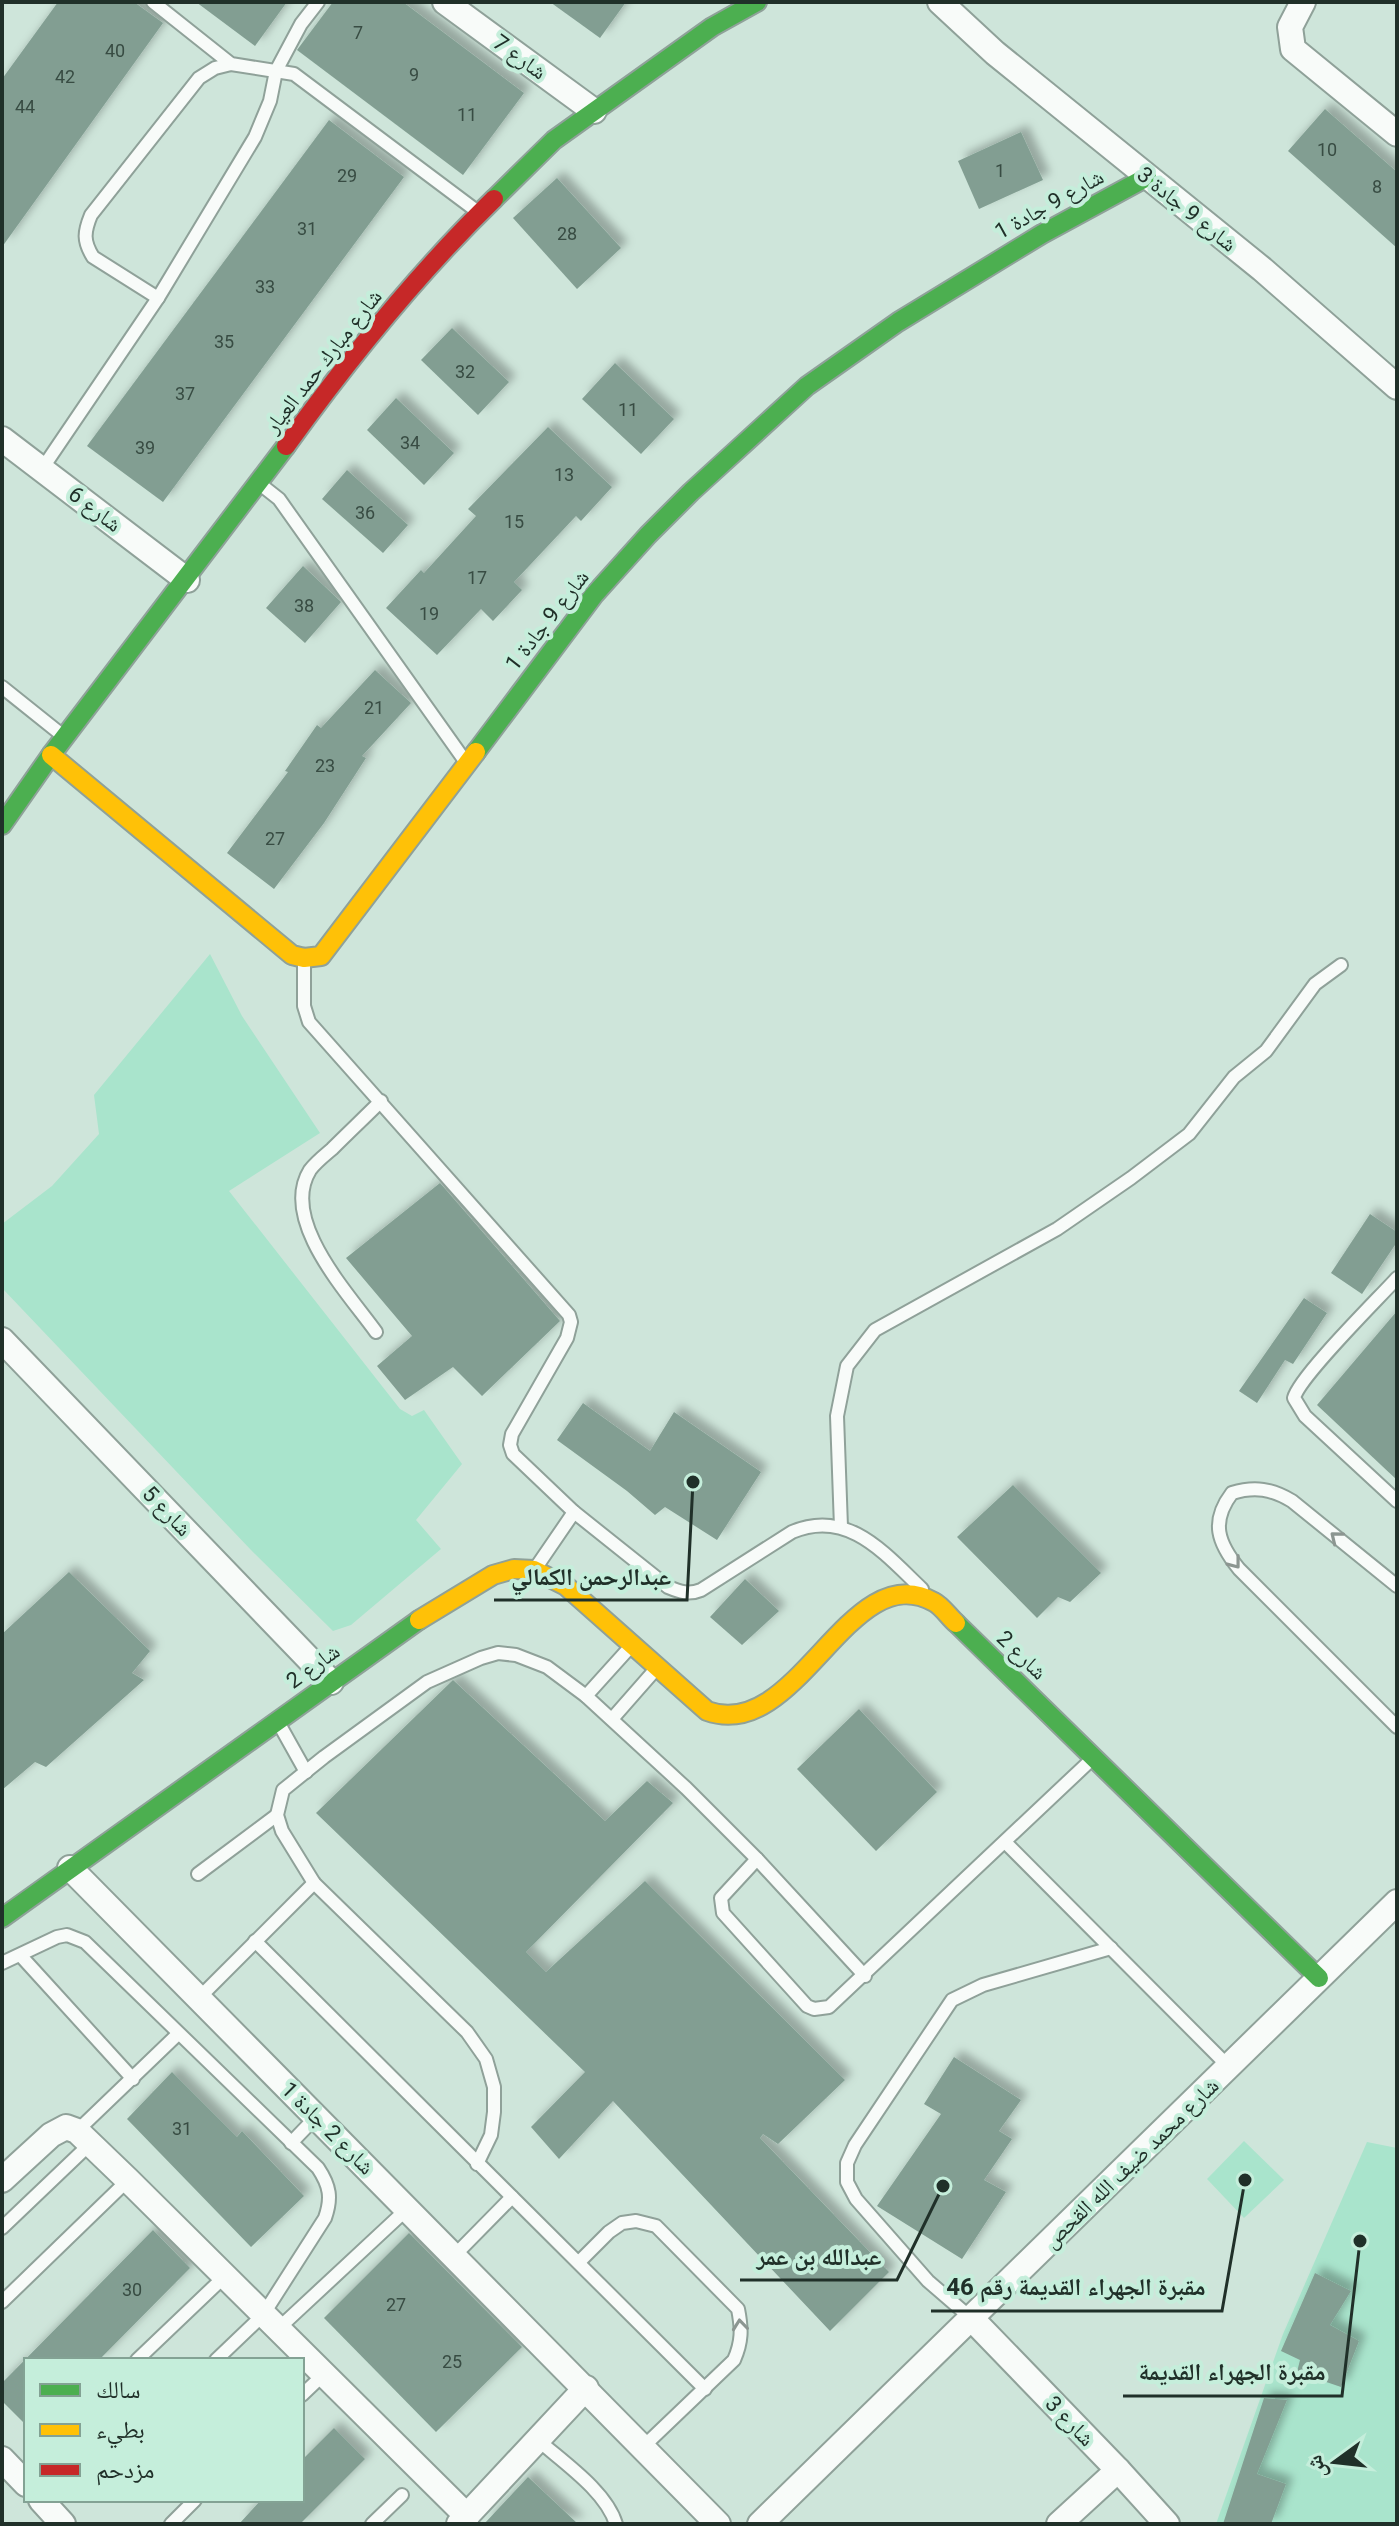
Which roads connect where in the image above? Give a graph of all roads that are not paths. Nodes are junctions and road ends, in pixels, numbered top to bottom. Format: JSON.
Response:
{"nodes":[{"id":1,"x":153,"y":2,"type":"edge"},
{"id":2,"x":318,"y":2,"type":"edge"},
{"id":3,"x":445,"y":2,"type":"edge"},
{"id":4,"x":757,"y":2,"type":"edge"},
{"id":5,"x":940,"y":2,"type":"edge"},
{"id":6,"x":1303,"y":2,"type":"edge"},
{"id":7,"x":231,"y":64,"type":"junction"},
{"id":8,"x":276,"y":71,"type":"junction"},
{"id":9,"x":594,"y":111,"type":"junction"},
{"id":10,"x":1397,"y":134,"type":"edge"},
{"id":11,"x":1147,"y":177,"type":"junction"},
{"id":12,"x":478,"y":212,"type":"junction"},
{"id":13,"x":158,"y":298,"type":"junction"},
{"id":14,"x":1397,"y":387,"type":"edge"},
{"id":15,"x":2,"y":439,"type":"edge"},
{"id":16,"x":42,"y":469,"type":"junction"},
{"id":17,"x":260,"y":483,"type":"junction"},
{"id":18,"x":187,"y":580,"type":"junction"},
{"id":19,"x":2,"y":687,"type":"edge"},
{"id":20,"x":64,"y":737,"type":"junction"},
{"id":21,"x":51,"y":755,"type":"junction"},
{"id":22,"x":467,"y":764,"type":"junction"},
{"id":23,"x":2,"y":825,"type":"edge"},
{"id":24,"x":304,"y":958,"type":"junction"},
{"id":25,"x":1341,"y":965,"type":"dead end"},
{"id":26,"x":381,"y":1101,"type":"junction"},
{"id":27,"x":1397,"y":1278,"type":"edge"},
{"id":28,"x":376,"y":1332,"type":"dead end"},
{"id":29,"x":2,"y":1340,"type":"edge"},
{"id":30,"x":1397,"y":1501,"type":"edge"},
{"id":31,"x":574,"y":1512,"type":"junction"},
{"id":32,"x":841,"y":1527,"type":"junction"},
{"id":33,"x":534,"y":1570,"type":"junction"},
{"id":34,"x":1397,"y":1586,"type":"edge"},
{"id":35,"x":934,"y":1602,"type":"junction"},
{"id":36,"x":632,"y":1645,"type":"junction"},
{"id":37,"x":657,"y":1668,"type":"junction"},
{"id":38,"x":331,"y":1682,"type":"junction"},
{"id":39,"x":586,"y":1696,"type":"junction"},
{"id":40,"x":612,"y":1719,"type":"junction"},
{"id":41,"x":278,"y":1721,"type":"junction"},
{"id":42,"x":1397,"y":1727,"type":"edge"},
{"id":43,"x":1093,"y":1758,"type":"junction"},
{"id":44,"x":306,"y":1772,"type":"junction"},
{"id":45,"x":277,"y":1815,"type":"junction"},
{"id":46,"x":1005,"y":1842,"type":"junction"},
{"id":47,"x":757,"y":1859,"type":"junction"},
{"id":48,"x":70,"y":1868,"type":"junction"},
{"id":49,"x":198,"y":1874,"type":"dead end"},
{"id":50,"x":314,"y":1883,"type":"junction"},
{"id":51,"x":1397,"y":1902,"type":"edge"},
{"id":52,"x":2,"y":1918,"type":"edge"},
{"id":53,"x":255,"y":1941,"type":"junction"},
{"id":54,"x":1111,"y":1948,"type":"junction"},
{"id":55,"x":21,"y":1956,"type":"junction"},
{"id":56,"x":2,"y":1963,"type":"edge"},
{"id":57,"x":865,"y":1976,"type":"junction"},
{"id":58,"x":1319,"y":1978,"type":"junction"},
{"id":59,"x":199,"y":1998,"type":"junction"},
{"id":60,"x":178,"y":2034,"type":"junction"},
{"id":61,"x":1229,"y":2067,"type":"junction"},
{"id":62,"x":133,"y":2079,"type":"junction"},
{"id":63,"x":316,"y":2117,"type":"junction"},
{"id":64,"x":84,"y":2137,"type":"junction"},
{"id":65,"x":291,"y":2143,"type":"junction"},
{"id":66,"x":477,"y":2164,"type":"junction"},
{"id":67,"x":2,"y":2180,"type":"edge"},
{"id":68,"x":128,"y":2180,"type":"junction"},
{"id":69,"x":512,"y":2197,"type":"junction"},
{"id":70,"x":407,"y":2209,"type":"junction"},
{"id":71,"x":2,"y":2228,"type":"edge"},
{"id":72,"x":454,"y":2256,"type":"junction"},
{"id":73,"x":579,"y":2262,"type":"junction"},
{"id":74,"x":224,"y":2277,"type":"junction"},
{"id":75,"x":2,"y":2302,"type":"edge"},
{"id":76,"x":972,"y":2319,"type":"junction"},
{"id":77,"x":270,"y":2322,"type":"junction"},
{"id":78,"x":139,"y":2358,"type":"edge"},
{"id":79,"x":219,"y":2358,"type":"edge"},
{"id":80,"x":323,"y":2375,"type":"junction"},
{"id":81,"x":586,"y":2388,"type":"junction"},
{"id":82,"x":705,"y":2389,"type":"junction"},
{"id":83,"x":304,"y":2393,"type":"edge"},
{"id":84,"x":538,"y":2440,"type":"junction"},
{"id":85,"x":643,"y":2447,"type":"junction"},
{"id":86,"x":2,"y":2459,"type":"edge"},
{"id":87,"x":1118,"y":2470,"type":"junction"},
{"id":88,"x":24,"y":2482,"type":"edge"},
{"id":89,"x":402,"y":2495,"type":"dead end"},
{"id":90,"x":43,"y":2502,"type":"edge"},
{"id":91,"x":193,"y":2502,"type":"edge"},
{"id":92,"x":463,"y":2520,"type":"edge"},
{"id":93,"x":63,"y":2524,"type":"edge"},
{"id":94,"x":171,"y":2524,"type":"edge"},
{"id":95,"x":372,"y":2524,"type":"edge"},
{"id":96,"x":616,"y":2524,"type":"edge"},
{"id":97,"x":718,"y":2524,"type":"edge"},
{"id":98,"x":760,"y":2524,"type":"edge"},
{"id":99,"x":1059,"y":2524,"type":"edge"},
{"id":100,"x":1167,"y":2524,"type":"edge"}],
"edges":[{"from":1,"to":7,"type":"lane"},
{"from":2,"to":8,"type":"lane"},
{"from":3,"to":9,"type":"street","name":"شارع 7"},
{"from":4,"to":9,"type":"street","name":"شارع مبارك حمد العيار"},
{"from":5,"to":11,"type":"street","name":"شارع 9 جادة 3"},
{"from":6,"to":10,"type":"street"},
{"from":7,"to":8,"type":"lane"},
{"from":7,"to":13,"type":"lane"},
{"from":8,"to":12,"type":"lane"},
{"from":8,"to":13,"type":"lane"},
{"from":9,"to":12,"type":"street","name":"شارع مبارك حمد العيار"},
{"from":11,"to":14,"type":"street","name":"شارع 9 جادة 3"},
{"from":11,"to":22,"type":"street","name":"شارع 9 جادة 1"},
{"from":12,"to":17,"type":"street","name":"شارع مبارك حمد العيار"},
{"from":13,"to":16,"type":"lane"},
{"from":15,"to":16,"type":"street","name":"شارع 6"},
{"from":16,"to":18,"type":"street","name":"شارع 6"},
{"from":17,"to":18,"type":"street","name":"شارع مبارك حمد العيار"},
{"from":17,"to":22,"type":"lane"},
{"from":18,"to":20,"type":"street","name":"شارع مبارك حمد العيار"},
{"from":19,"to":20,"type":"lane"},
{"from":20,"to":21,"type":"street","name":"شارع مبارك حمد العيار"},
{"from":21,"to":23,"type":"street","name":"شارع مبارك حمد العيار"},
{"from":21,"to":24,"type":"street"},
{"from":22,"to":24,"type":"street","name":"شارع 9 جادة 1"},
{"from":24,"to":26,"type":"lane"},
{"from":25,"to":32,"type":"lane"},
{"from":26,"to":28,"type":"lane"},
{"from":26,"to":31,"type":"lane"},
{"from":27,"to":30,"type":"lane"},
{"from":29,"to":38,"type":"street","name":"شارع 5"},
{"from":31,"to":32,"type":"lane"},
{"from":31,"to":33,"type":"lane"},
{"from":32,"to":35,"type":"lane"},
{"from":33,"to":36,"type":"street"},
{"from":33,"to":38,"type":"street","name":"شارع 2"},
{"from":34,"to":42,"type":"lane","one_way":true},
{"from":35,"to":37,"type":"street"},
{"from":35,"to":43,"type":"street","name":"شارع 2"},
{"from":36,"to":37,"type":"street"},
{"from":36,"to":39,"type":"lane"},
{"from":37,"to":40,"type":"lane"},
{"from":38,"to":41,"type":"street","name":"شارع 2"},
{"from":39,"to":40,"type":"lane"},
{"from":39,"to":44,"type":"lane"},
{"from":40,"to":47,"type":"lane"},
{"from":41,"to":44,"type":"lane"},
{"from":41,"to":48,"type":"street","name":"شارع 2"},
{"from":43,"to":46,"type":"lane"},
{"from":43,"to":58,"type":"street","name":"شارع 2"},
{"from":44,"to":45,"type":"lane"},
{"from":45,"to":49,"type":"lane"},
{"from":45,"to":50,"type":"lane"},
{"from":46,"to":54,"type":"lane"},
{"from":46,"to":57,"type":"lane"},
{"from":47,"to":57,"type":"lane"},
{"from":47,"to":57,"type":"lane"},
{"from":48,"to":52,"type":"street","name":"شارع 2"},
{"from":48,"to":59,"type":"street","name":"شارع 2 جادة 1"},
{"from":50,"to":53,"type":"lane"},
{"from":50,"to":66,"type":"lane"},
{"from":51,"to":58,"type":"street","name":"شارع محمد ضيف الله القحص"},
{"from":53,"to":59,"type":"lane"},
{"from":53,"to":66,"type":"lane"},
{"from":54,"to":61,"type":"lane"},
{"from":54,"to":76,"type":"lane"},
{"from":55,"to":56,"type":"lane"},
{"from":55,"to":60,"type":"lane"},
{"from":55,"to":62,"type":"lane"},
{"from":58,"to":61,"type":"street","name":"شارع محمد ضيف الله القحص"},
{"from":59,"to":63,"type":"street","name":"شارع 2 جادة 1"},
{"from":60,"to":62,"type":"lane"},
{"from":60,"to":65,"type":"lane"},
{"from":61,"to":76,"type":"street","name":"شارع محمد ضيف الله القحص"},
{"from":62,"to":64,"type":"lane"},
{"from":63,"to":65,"type":"lane"},
{"from":63,"to":70,"type":"street","name":"شارع 2 جادة 1"},
{"from":64,"to":67,"type":"street"},
{"from":64,"to":68,"type":"street"},
{"from":64,"to":71,"type":"lane"},
{"from":65,"to":77,"type":"lane"},
{"from":66,"to":69,"type":"lane"},
{"from":68,"to":74,"type":"street"},
{"from":68,"to":75,"type":"lane"},
{"from":69,"to":72,"type":"lane"},
{"from":69,"to":73,"type":"lane"},
{"from":70,"to":72,"type":"street","name":"شارع 2 جادة 1"},
{"from":70,"to":77,"type":"lane"},
{"from":72,"to":81,"type":"street","name":"شارع 2 جادة 1"},
{"from":73,"to":82,"type":"lane"},
{"from":82,"to":73,"type":"lane","one_way":true},
{"from":74,"to":77,"type":"street"},
{"from":74,"to":78,"type":"lane"},
{"from":76,"to":87,"type":"street","name":"شارع 3"},
{"from":76,"to":98,"type":"street","name":"شارع محمد ضيف الله القحص"},
{"from":77,"to":79,"type":"lane"},
{"from":77,"to":80,"type":"street"},
{"from":80,"to":83,"type":"lane"},
{"from":80,"to":92,"type":"street"},
{"from":81,"to":84,"type":"street"},
{"from":81,"to":85,"type":"street","name":"شارع 2 جادة 1"},
{"from":82,"to":85,"type":"lane"},
{"from":84,"to":92,"type":"street"},
{"from":84,"to":96,"type":"lane"},
{"from":85,"to":97,"type":"street","name":"شارع 2 جادة 1"},
{"from":86,"to":88,"type":"street"},
{"from":87,"to":99,"type":"street"},
{"from":87,"to":100,"type":"street","name":"شارع 3"},
{"from":89,"to":95,"type":"lane"},
{"from":90,"to":93,"type":"street"},
{"from":91,"to":94,"type":"lane"}]}
